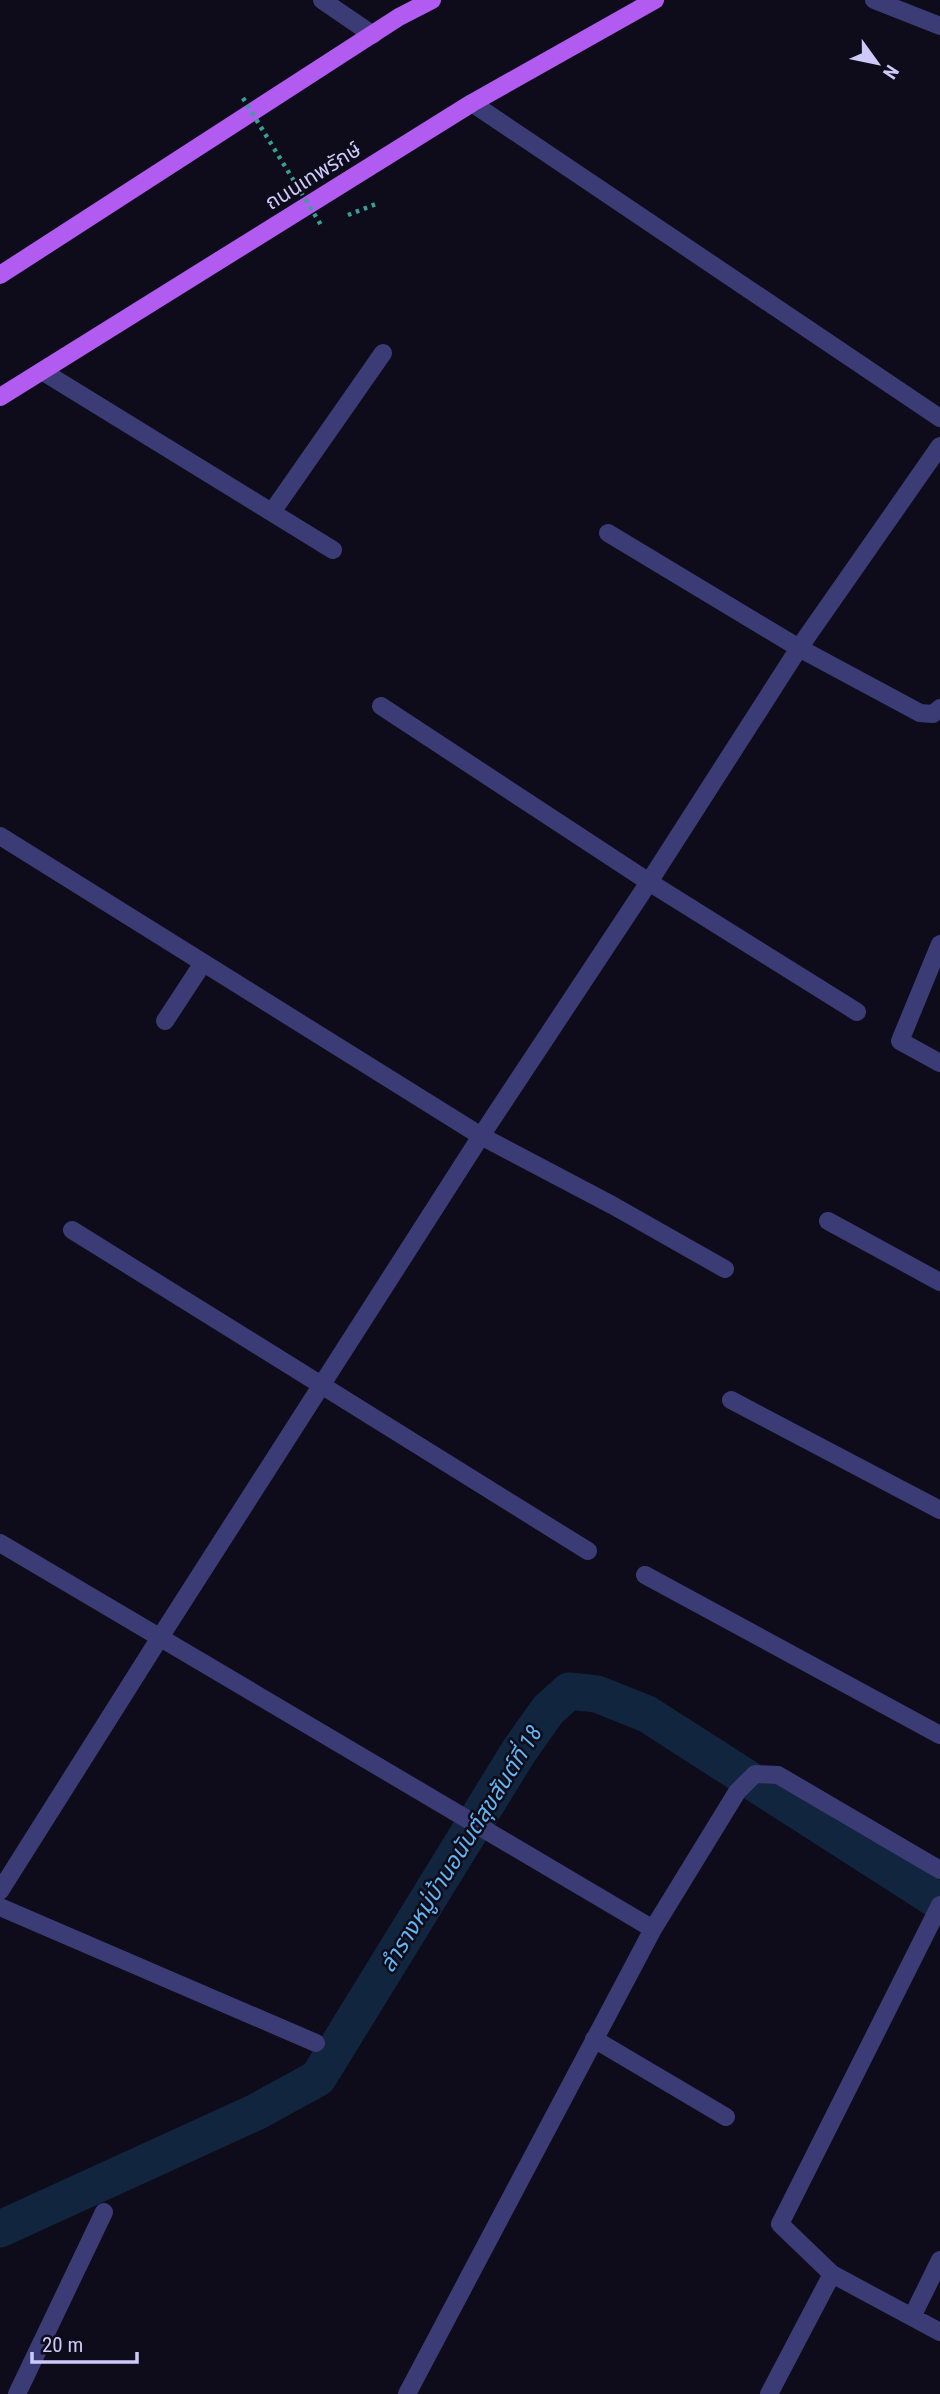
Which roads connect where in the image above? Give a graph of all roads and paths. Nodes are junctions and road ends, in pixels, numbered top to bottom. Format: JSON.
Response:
{"nodes":[{"id":1,"x":322,"y":0,"type":"edge"},
{"id":2,"x":432,"y":0,"type":"edge"},
{"id":3,"x":655,"y":0,"type":"edge"},
{"id":4,"x":874,"y":0,"type":"edge"},
{"id":5,"x":940,"y":26,"type":"edge"},
{"id":6,"x":373,"y":35,"type":"junction"},
{"id":7,"x":243,"y":98,"type":"dead end"},
{"id":8,"x":472,"y":103,"type":"junction"},
{"id":9,"x":321,"y":225,"type":"dead end"},
{"id":10,"x":0,"y":275,"type":"edge"},
{"id":11,"x":383,"y":353,"type":"dead end"},
{"id":12,"x":42,"y":371,"type":"junction"},
{"id":13,"x":0,"y":397,"type":"edge"},
{"id":14,"x":940,"y":418,"type":"edge"},
{"id":15,"x":940,"y":446,"type":"edge"},
{"id":16,"x":272,"y":512,"type":"junction"},
{"id":17,"x":608,"y":533,"type":"dead end"},
{"id":18,"x":333,"y":550,"type":"dead end"},
{"id":19,"x":799,"y":648,"type":"junction"},
{"id":20,"x":382,"y":706,"type":"dead end"},
{"id":21,"x":940,"y":708,"type":"edge"},
{"id":22,"x":0,"y":836,"type":"edge"},
{"id":23,"x":649,"y":882,"type":"junction"},
{"id":24,"x":940,"y":944,"type":"edge"},
{"id":25,"x":203,"y":963,"type":"junction"},
{"id":26,"x":857,"y":1012,"type":"dead end"},
{"id":27,"x":165,"y":1021,"type":"dead end"},
{"id":28,"x":940,"y":1063,"type":"edge"},
{"id":29,"x":481,"y":1136,"type":"junction"},
{"id":30,"x":828,"y":1221,"type":"dead end"},
{"id":31,"x":72,"y":1230,"type":"dead end"},
{"id":32,"x":725,"y":1269,"type":"dead end"},
{"id":33,"x":940,"y":1282,"type":"edge"},
{"id":34,"x":321,"y":1386,"type":"junction"},
{"id":35,"x":731,"y":1399,"type":"dead end"},
{"id":36,"x":940,"y":1510,"type":"edge"},
{"id":37,"x":0,"y":1543,"type":"edge"},
{"id":38,"x":588,"y":1551,"type":"dead end"},
{"id":39,"x":645,"y":1575,"type":"dead end"},
{"id":40,"x":159,"y":1639,"type":"junction"},
{"id":41,"x":940,"y":1735,"type":"edge"},
{"id":42,"x":940,"y":1870,"type":"edge"},
{"id":43,"x":0,"y":1891,"type":"edge"},
{"id":44,"x":0,"y":1908,"type":"edge"},
{"id":45,"x":936,"y":1912,"type":"edge"},
{"id":46,"x":653,"y":1929,"type":"junction"},
{"id":47,"x":594,"y":2039,"type":"junction"},
{"id":48,"x":316,"y":2043,"type":"dead end"},
{"id":49,"x":726,"y":2118,"type":"dead end"},
{"id":50,"x":104,"y":2212,"type":"dead end"},
{"id":51,"x":940,"y":2260,"type":"edge"},
{"id":52,"x":832,"y":2274,"type":"junction"},
{"id":53,"x":912,"y":2316,"type":"junction"},
{"id":54,"x":940,"y":2332,"type":"edge"},
{"id":55,"x":17,"y":2394,"type":"edge"},
{"id":56,"x":407,"y":2394,"type":"edge"},
{"id":57,"x":769,"y":2394,"type":"edge"}],
"edges":[{"from":1,"to":6,"type":"street"},
{"from":2,"to":6,"type":"main road"},
{"from":3,"to":8,"type":"main road","name":"ถนนเทพรักษ์"},
{"from":4,"to":5,"type":"street"},
{"from":6,"to":10,"type":"main road"},
{"from":7,"to":9,"type":"path","bridge":true},
{"from":8,"to":12,"type":"main road","name":"ถนนเทพรักษ์"},
{"from":8,"to":14,"type":"street"},
{"from":11,"to":16,"type":"street"},
{"from":12,"to":13,"type":"main road","name":"ถนนเทพรักษ์"},
{"from":12,"to":16,"type":"street"},
{"from":15,"to":19,"type":"street"},
{"from":16,"to":18,"type":"street"},
{"from":17,"to":19,"type":"street"},
{"from":19,"to":21,"type":"street"},
{"from":19,"to":23,"type":"street"},
{"from":20,"to":23,"type":"street"},
{"from":22,"to":25,"type":"street"},
{"from":23,"to":26,"type":"street"},
{"from":23,"to":29,"type":"street"},
{"from":24,"to":28,"type":"street"},
{"from":25,"to":27,"type":"street"},
{"from":25,"to":29,"type":"street"},
{"from":29,"to":32,"type":"street"},
{"from":29,"to":34,"type":"street"},
{"from":30,"to":33,"type":"street"},
{"from":31,"to":34,"type":"street"},
{"from":34,"to":38,"type":"street"},
{"from":34,"to":40,"type":"street"},
{"from":35,"to":36,"type":"street"},
{"from":37,"to":40,"type":"street"},
{"from":39,"to":41,"type":"street"},
{"from":40,"to":43,"type":"street"},
{"from":40,"to":46,"type":"street"},
{"from":42,"to":46,"type":"street"},
{"from":44,"to":48,"type":"street"},
{"from":45,"to":52,"type":"street"},
{"from":46,"to":47,"type":"street"},
{"from":47,"to":49,"type":"street"},
{"from":47,"to":56,"type":"street"},
{"from":50,"to":55,"type":"street"},
{"from":51,"to":53,"type":"street"},
{"from":52,"to":53,"type":"street"},
{"from":52,"to":57,"type":"street"},
{"from":53,"to":54,"type":"street"}]}
